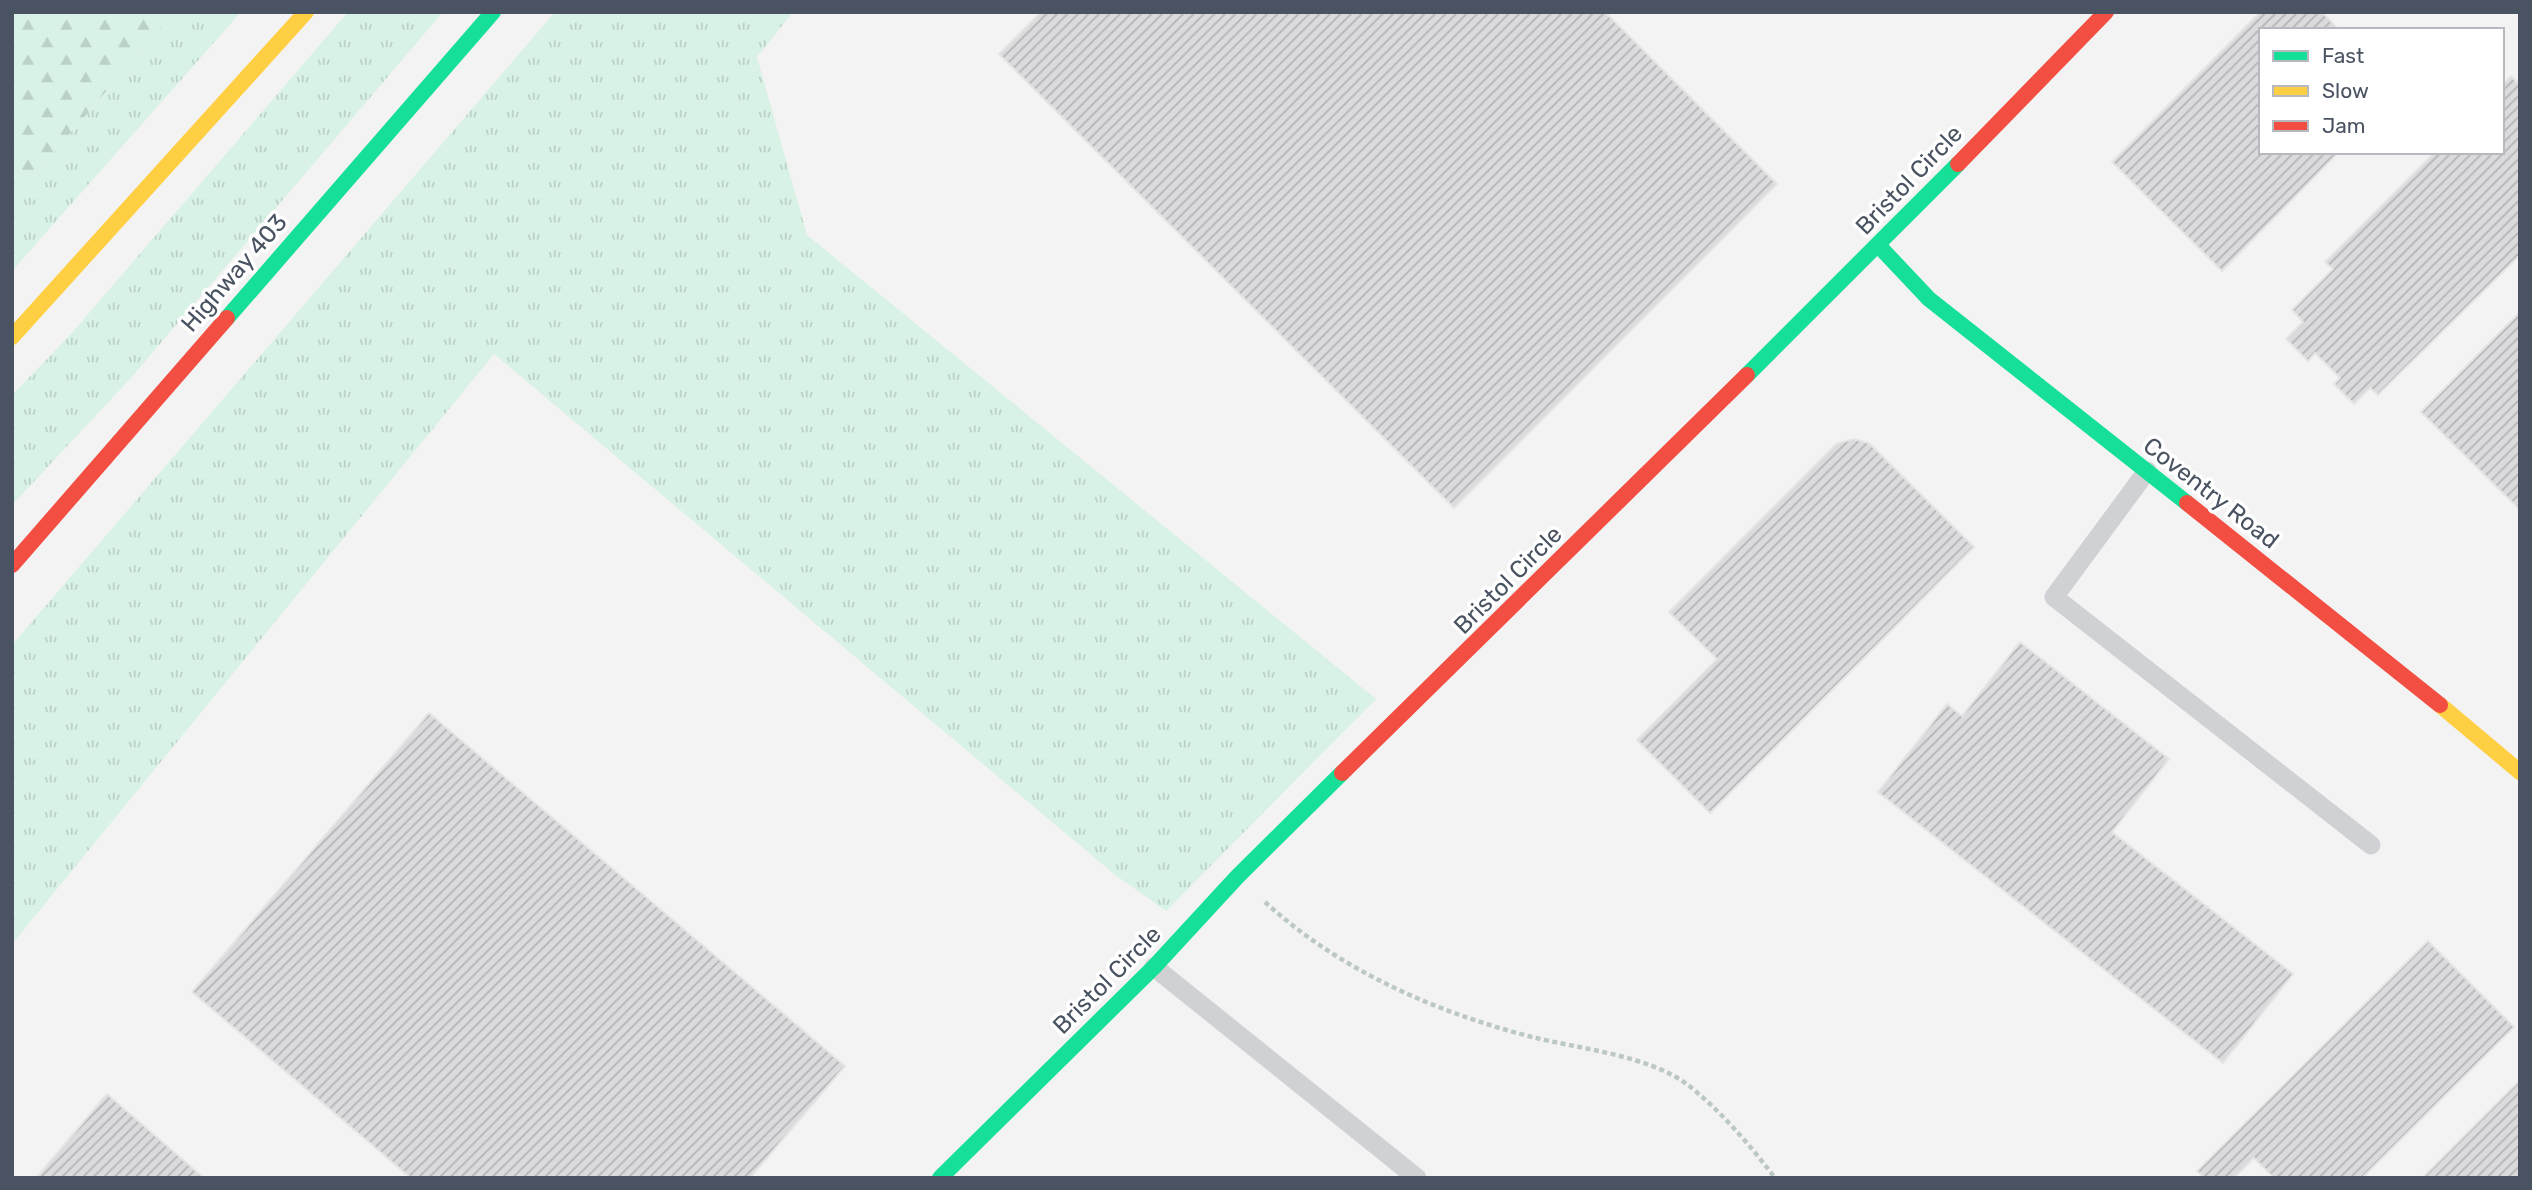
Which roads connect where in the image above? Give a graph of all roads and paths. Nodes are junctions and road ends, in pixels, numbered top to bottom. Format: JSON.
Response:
{"nodes":[{"id":1,"x":306,"y":12,"type":"edge"},
{"id":2,"x":493,"y":12,"type":"edge"},
{"id":3,"x":2106,"y":12,"type":"edge"},
{"id":4,"x":1878,"y":245,"type":"junction"},
{"id":5,"x":12,"y":337,"type":"edge"},
{"id":6,"x":2147,"y":471,"type":"junction"},
{"id":7,"x":12,"y":565,"type":"edge"},
{"id":8,"x":2520,"y":772,"type":"edge"},
{"id":9,"x":2371,"y":845,"type":"dead end"},
{"id":10,"x":1237,"y":877,"type":"junction"},
{"id":11,"x":1153,"y":967,"type":"junction"},
{"id":12,"x":940,"y":1178,"type":"edge"},
{"id":13,"x":1417,"y":1178,"type":"edge"},
{"id":14,"x":1775,"y":1178,"type":"edge"}],
"edges":[{"from":1,"to":5,"type":"main road"},
{"from":2,"to":7,"type":"main road","name":"Highway 403"},
{"from":3,"to":4,"type":"main road","name":"Bristol Circle"},
{"from":4,"to":6,"type":"main road","name":"Coventry Road"},
{"from":4,"to":10,"type":"main road","name":"Bristol Circle"},
{"from":6,"to":8,"type":"main road","name":"Coventry Road"},
{"from":6,"to":9,"type":"lane"},
{"from":10,"to":11,"type":"main road","name":"Bristol Circle"},
{"from":10,"to":14,"type":"path"},
{"from":11,"to":12,"type":"main road","name":"Bristol Circle"},
{"from":11,"to":13,"type":"lane"}]}
